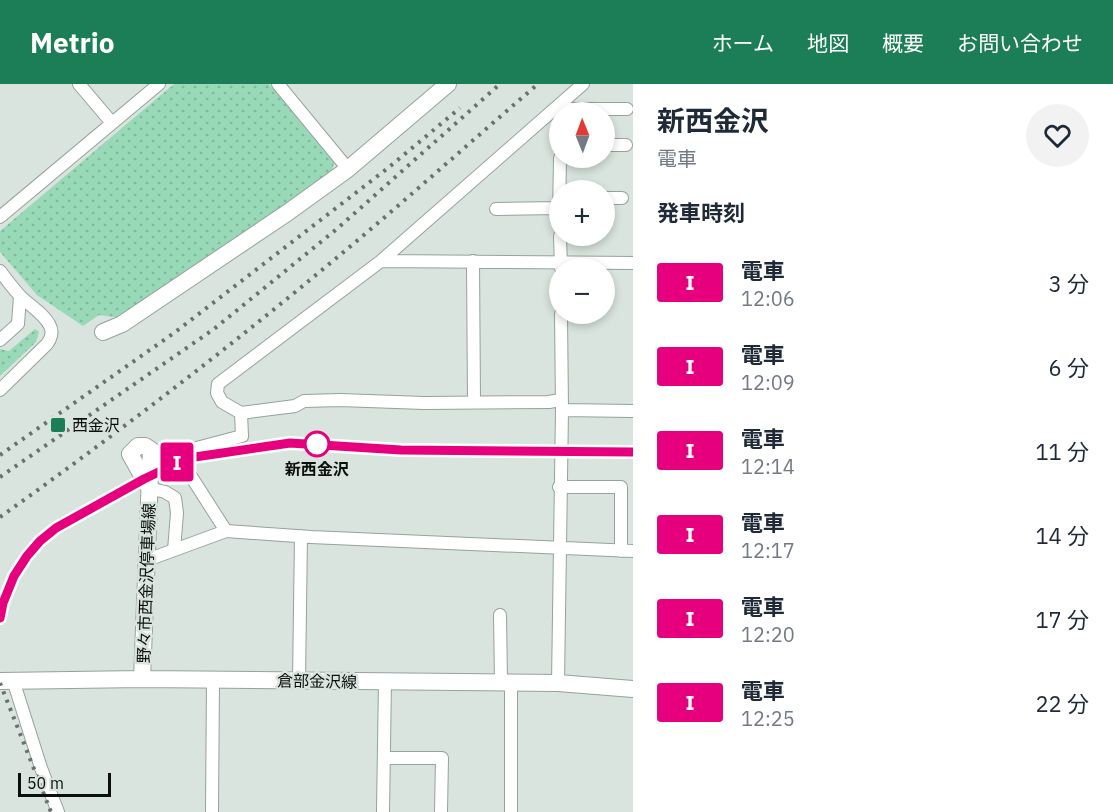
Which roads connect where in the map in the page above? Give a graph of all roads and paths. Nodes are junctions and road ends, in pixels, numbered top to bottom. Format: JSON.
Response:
{"nodes":[{"id":1,"x":79,"y":84,"type":"edge"},
{"id":2,"x":159,"y":84,"type":"edge"},
{"id":3,"x":278,"y":84,"type":"edge"},
{"id":4,"x":448,"y":84,"type":"edge"},
{"id":5,"x":583,"y":84,"type":"edge"},
{"id":6,"x":569,"y":102,"type":"edge"},
{"id":7,"x":615,"y":109,"type":"edge"},
{"id":8,"x":627,"y":109,"type":"dead end"},
{"id":9,"x":549,"y":120,"type":"edge"},
{"id":10,"x":112,"y":123,"type":"junction"},
{"id":11,"x":615,"y":145,"type":"edge"},
{"id":12,"x":627,"y":145,"type":"dead end"},
{"id":13,"x":348,"y":169,"type":"junction"},
{"id":14,"x":615,"y":198,"type":"edge"},
{"id":15,"x":622,"y":198,"type":"dead end"},
{"id":16,"x":549,"y":208,"type":"edge"},
{"id":17,"x":496,"y":209,"type":"dead end"},
{"id":18,"x":0,"y":217,"type":"edge"},
{"id":19,"x":381,"y":261,"type":"junction"},
{"id":20,"x":473,"y":261,"type":"junction"},
{"id":21,"x":633,"y":263,"type":"edge"},
{"id":22,"x":615,"y":264,"type":"edge"},
{"id":23,"x":549,"y":265,"type":"edge"},
{"id":24,"x":0,"y":271,"type":"edge"},
{"id":25,"x":20,"y":296,"type":"junction"},
{"id":26,"x":19,"y":315,"type":"junction"},
{"id":27,"x":561,"y":324,"type":"edge"},
{"id":28,"x":103,"y":332,"type":"dead end"},
{"id":29,"x":0,"y":334,"type":"edge"},
{"id":30,"x":0,"y":340,"type":"edge"},
{"id":31,"x":0,"y":389,"type":"edge"},
{"id":32,"x":474,"y":402,"type":"junction"},
{"id":33,"x":561,"y":405,"type":"junction"},
{"id":34,"x":633,"y":411,"type":"edge"},
{"id":35,"x":241,"y":413,"type":"junction"},
{"id":36,"x":189,"y":450,"type":"dead end"},
{"id":37,"x":185,"y":467,"type":"dead end"},
{"id":38,"x":560,"y":487,"type":"junction"},
{"id":39,"x":149,"y":488,"type":"joint"},
{"id":40,"x":225,"y":531,"type":"junction"},
{"id":41,"x":301,"y":536,"type":"junction"},
{"id":42,"x":559,"y":549,"type":"junction"},
{"id":43,"x":174,"y":550,"type":"junction"},
{"id":44,"x":627,"y":551,"type":"edge"},
{"id":45,"x":147,"y":560,"type":"junction"},
{"id":46,"x":500,"y":615,"type":"dead end"},
{"id":47,"x":142,"y":679,"type":"junction"},
{"id":48,"x":213,"y":680,"type":"junction"},
{"id":49,"x":299,"y":680,"type":"junction"},
{"id":50,"x":7,"y":681,"type":"edge"},
{"id":51,"x":385,"y":681,"type":"junction"},
{"id":52,"x":506,"y":683,"type":"junction"},
{"id":53,"x":558,"y":683,"type":"junction"},
{"id":54,"x":633,"y":689,"type":"edge"},
{"id":55,"x":384,"y":758,"type":"junction"},
{"id":56,"x":58,"y":812,"type":"edge"},
{"id":57,"x":212,"y":812,"type":"edge"},
{"id":58,"x":383,"y":812,"type":"edge"},
{"id":59,"x":441,"y":812,"type":"edge"},
{"id":60,"x":511,"y":812,"type":"edge"}],
"edges":[{"from":1,"to":10,"type":"street"},
{"from":2,"to":10,"type":"street"},
{"from":3,"to":13,"type":"street"},
{"from":4,"to":13,"type":"main road"},
{"from":5,"to":6,"type":"street"},
{"from":7,"to":8,"type":"street"},
{"from":9,"to":19,"type":"street"},
{"from":10,"to":18,"type":"street"},
{"from":11,"to":12,"type":"street"},
{"from":13,"to":28,"type":"main road"},
{"from":14,"to":15,"type":"street"},
{"from":16,"to":17,"type":"street"},
{"from":19,"to":20,"type":"street"},
{"from":19,"to":35,"type":"street"},
{"from":20,"to":23,"type":"street"},
{"from":20,"to":32,"type":"street"},
{"from":21,"to":22,"type":"street"},
{"from":24,"to":25,"type":"street"},
{"from":25,"to":26,"type":"street"},
{"from":25,"to":31,"type":"street"},
{"from":26,"to":29,"type":"street"},
{"from":26,"to":30,"type":"street"},
{"from":27,"to":33,"type":"street"},
{"from":32,"to":33,"type":"street"},
{"from":32,"to":35,"type":"street"},
{"from":33,"to":34,"type":"street"},
{"from":33,"to":38,"type":"street"},
{"from":35,"to":36,"type":"street"},
{"from":37,"to":40,"type":"street"},
{"from":38,"to":42,"type":"street"},
{"from":38,"to":44,"type":"street"},
{"from":39,"to":43,"type":"street"},
{"from":39,"to":45,"type":"main road","name":"野々市西金沢停車場線"},
{"from":40,"to":41,"type":"street"},
{"from":40,"to":43,"type":"street"},
{"from":41,"to":42,"type":"street"},
{"from":41,"to":49,"type":"street"},
{"from":42,"to":44,"type":"street"},
{"from":42,"to":53,"type":"street"},
{"from":43,"to":45,"type":"street"},
{"from":45,"to":47,"type":"main road","name":"野々市西金沢停車場線"},
{"from":46,"to":52,"type":"street"},
{"from":47,"to":48,"type":"main road","name":"倉部金沢線"},
{"from":47,"to":50,"type":"main road","name":"倉部金沢線"},
{"from":48,"to":49,"type":"main road","name":"倉部金沢線"},
{"from":48,"to":57,"type":"street"},
{"from":49,"to":51,"type":"main road","name":"倉部金沢線"},
{"from":50,"to":56,"type":"street"},
{"from":51,"to":52,"type":"main road","name":"倉部金沢線"},
{"from":51,"to":55,"type":"street"},
{"from":52,"to":53,"type":"main road","name":"倉部金沢線"},
{"from":52,"to":60,"type":"street"},
{"from":53,"to":54,"type":"main road","name":"倉部金沢線"},
{"from":55,"to":58,"type":"street"},
{"from":55,"to":59,"type":"street"}]}
